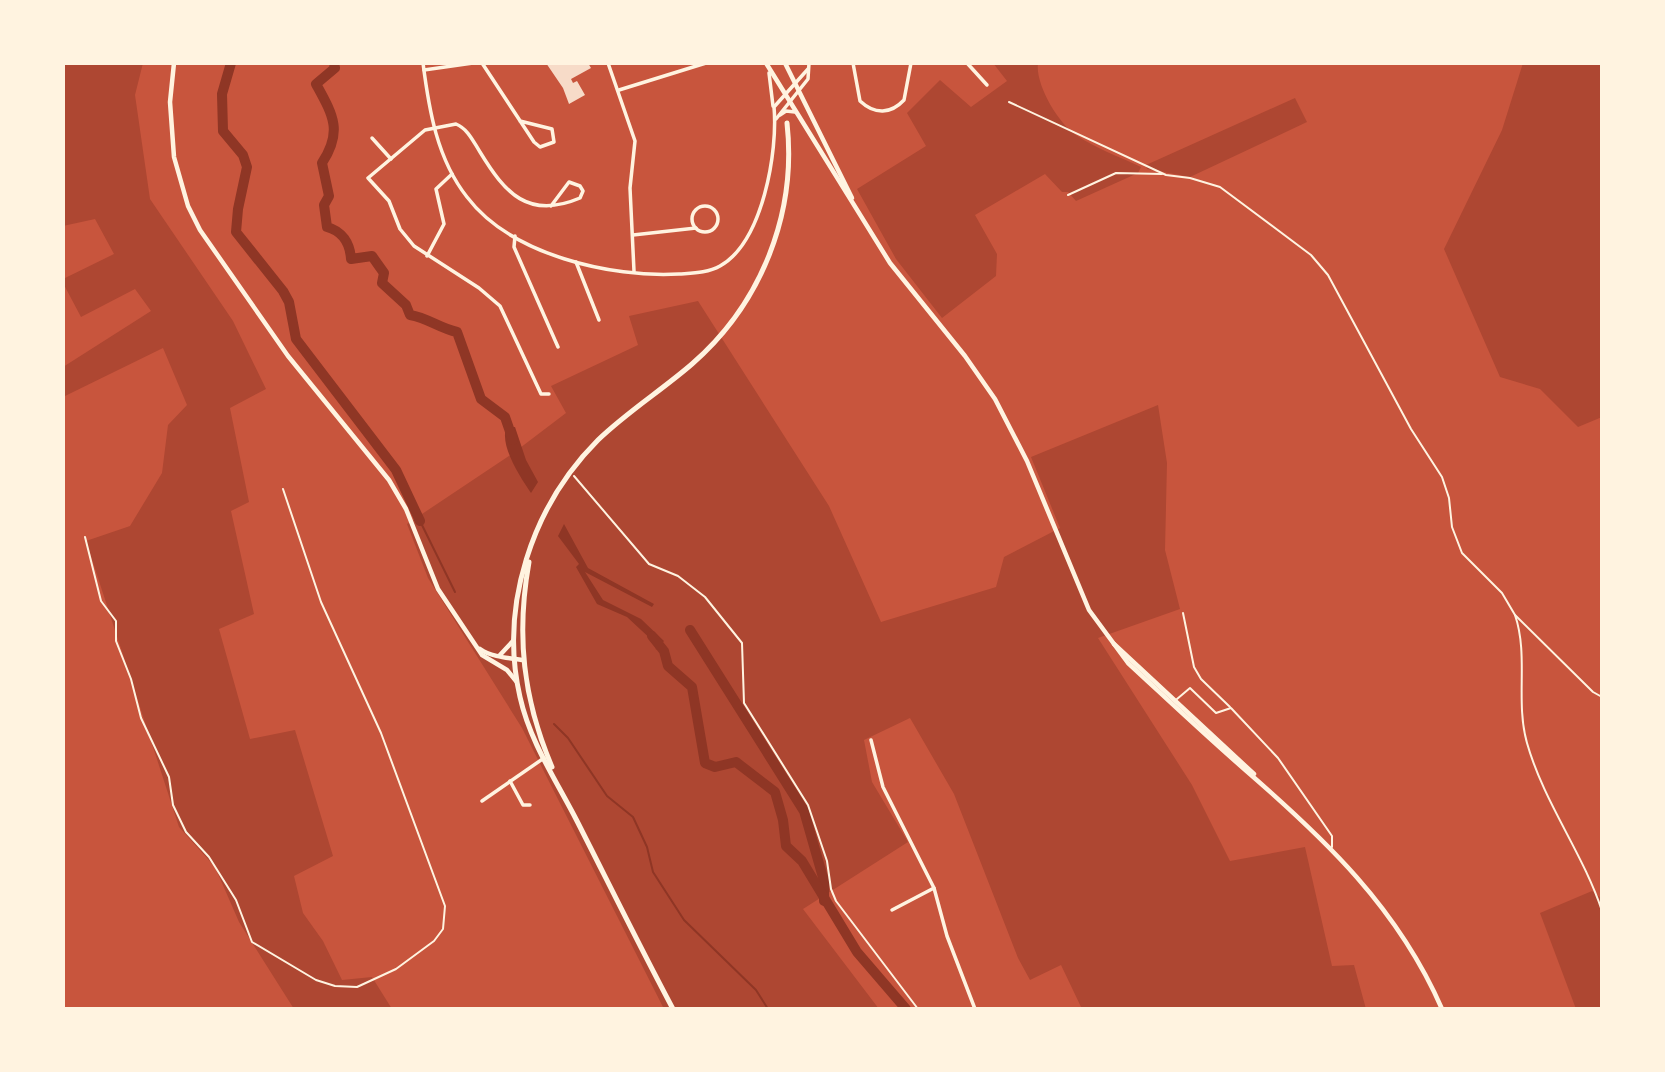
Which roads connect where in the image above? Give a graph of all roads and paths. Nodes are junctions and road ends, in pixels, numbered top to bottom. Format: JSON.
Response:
{"nodes":[{"id":1,"x":174,"y":63,"type":"edge"},
{"id":2,"x":423,"y":63,"type":"edge"},
{"id":3,"x":473,"y":63,"type":"edge"},
{"id":4,"x":482,"y":63,"type":"edge"},
{"id":5,"x":608,"y":63,"type":"edge"},
{"id":6,"x":706,"y":63,"type":"edge"},
{"id":7,"x":765,"y":63,"type":"edge"},
{"id":8,"x":785,"y":63,"type":"edge"},
{"id":9,"x":809,"y":63,"type":"edge"},
{"id":10,"x":853,"y":63,"type":"edge"},
{"id":11,"x":911,"y":63,"type":"edge"},
{"id":12,"x":967,"y":63,"type":"edge"},
{"id":13,"x":808,"y":69,"type":"junction"},
{"id":14,"x":424,"y":70,"type":"junction"},
{"id":15,"x":769,"y":73,"type":"junction"},
{"id":16,"x":794,"y":84,"type":"junction"},
{"id":17,"x":987,"y":85,"type":"dead end"},
{"id":18,"x":619,"y":90,"type":"junction"},
{"id":19,"x":797,"y":92,"type":"junction"},
{"id":20,"x":783,"y":95,"type":"junction"},
{"id":21,"x":788,"y":101,"type":"junction"},
{"id":22,"x":1009,"y":102,"type":"dead end"},
{"id":23,"x":774,"y":107,"type":"junction"},
{"id":24,"x":795,"y":112,"type":"junction"},
{"id":25,"x":520,"y":121,"type":"junction"},
{"id":26,"x":775,"y":123,"type":"junction"},
{"id":27,"x":787,"y":123,"type":"dead end"},
{"id":28,"x":435,"y":129,"type":"junction"},
{"id":29,"x":372,"y":138,"type":"dead end"},
{"id":30,"x":391,"y":159,"type":"junction"},
{"id":31,"x":452,"y":174,"type":"junction"},
{"id":32,"x":1166,"y":175,"type":"junction"},
{"id":33,"x":1068,"y":195,"type":"dead end"},
{"id":34,"x":551,"y":206,"type":"junction"},
{"id":35,"x":858,"y":212,"type":"junction"},
{"id":36,"x":696,"y":228,"type":"junction"},
{"id":37,"x":633,"y":234,"type":"junction"},
{"id":38,"x":515,"y":236,"type":"junction"},
{"id":39,"x":427,"y":257,"type":"junction"},
{"id":40,"x":576,"y":262,"type":"junction"},
{"id":41,"x":634,"y":271,"type":"junction"},
{"id":42,"x":599,"y":320,"type":"dead end"},
{"id":43,"x":558,"y":347,"type":"dead end"},
{"id":44,"x":549,"y":394,"type":"dead end"},
{"id":45,"x":571,"y":472,"type":"junction"},
{"id":46,"x":282,"y":489,"type":"dead end"},
{"id":47,"x":85,"y":537,"type":"dead end"},
{"id":48,"x":531,"y":548,"type":"junction"},
{"id":49,"x":1182,"y":613,"type":"dead end"},
{"id":50,"x":1515,"y":615,"type":"junction"},
{"id":51,"x":513,"y":640,"type":"junction"},
{"id":52,"x":478,"y":648,"type":"junction"},
{"id":53,"x":499,"y":655,"type":"junction"},
{"id":54,"x":514,"y":660,"type":"junction"},
{"id":55,"x":522,"y":660,"type":"junction"},
{"id":56,"x":500,"y":667,"type":"junction"},
{"id":57,"x":517,"y":682,"type":"junction"},
{"id":58,"x":1602,"y":697,"type":"edge"},
{"id":59,"x":1174,"y":701,"type":"junction"},
{"id":60,"x":1231,"y":708,"type":"junction"},
{"id":61,"x":538,"y":731,"type":"junction"},
{"id":62,"x":531,"y":733,"type":"junction"},
{"id":63,"x":871,"y":740,"type":"dead end"},
{"id":64,"x":545,"y":757,"type":"junction"},
{"id":65,"x":510,"y":781,"type":"junction"},
{"id":66,"x":482,"y":801,"type":"dead end"},
{"id":67,"x":530,"y":805,"type":"dead end"},
{"id":68,"x":1332,"y":847,"type":"junction"},
{"id":69,"x":934,"y":888,"type":"junction"},
{"id":70,"x":892,"y":910,"type":"dead end"},
{"id":71,"x":1602,"y":911,"type":"edge"},
{"id":72,"x":673,"y":1009,"type":"edge"},
{"id":73,"x":918,"y":1009,"type":"edge"},
{"id":74,"x":975,"y":1009,"type":"edge"},
{"id":75,"x":1442,"y":1009,"type":"edge"}],
"edges":[{"from":1,"to":52,"type":"main road"},
{"from":2,"to":14,"type":"street"},
{"from":3,"to":14,"type":"street"},
{"from":4,"to":25,"type":"street"},
{"from":5,"to":18,"type":"street"},
{"from":6,"to":18,"type":"street"},
{"from":7,"to":15,"type":"main road"},
{"from":8,"to":16,"type":"main road"},
{"from":9,"to":13,"type":"street"},
{"from":10,"to":11,"type":"street"},
{"from":12,"to":17,"type":"street"},
{"from":13,"to":16,"type":"street"},
{"from":13,"to":19,"type":"street"},
{"from":14,"to":28,"type":"street"},
{"from":15,"to":20,"type":"main road"},
{"from":15,"to":23,"type":"street"},
{"from":16,"to":19,"type":"main road"},
{"from":16,"to":20,"type":"street"},
{"from":18,"to":37,"type":"street"},
{"from":19,"to":21,"type":"street"},
{"from":19,"to":35,"type":"main road"},
{"from":20,"to":21,"type":"main road"},
{"from":20,"to":23,"type":"street"},
{"from":21,"to":24,"type":"main road"},
{"from":21,"to":26,"type":"street"},
{"from":22,"to":32,"type":"path"},
{"from":23,"to":26,"type":"street"},
{"from":24,"to":26,"type":"street"},
{"from":24,"to":35,"type":"main road"},
{"from":25,"to":25,"type":"street"},
{"from":26,"to":41,"type":"street"},
{"from":27,"to":45,"type":"main road"},
{"from":28,"to":30,"type":"street"},
{"from":28,"to":31,"type":"street"},
{"from":28,"to":34,"type":"street"},
{"from":29,"to":30,"type":"street"},
{"from":30,"to":39,"type":"street"},
{"from":31,"to":38,"type":"street"},
{"from":31,"to":39,"type":"street"},
{"from":32,"to":33,"type":"path"},
{"from":32,"to":50,"type":"path"},
{"from":34,"to":34,"type":"street"},
{"from":35,"to":59,"type":"main road"},
{"from":36,"to":36,"type":"street"},
{"from":36,"to":37,"type":"street"},
{"from":37,"to":41,"type":"street"},
{"from":38,"to":40,"type":"street"},
{"from":38,"to":43,"type":"street"},
{"from":39,"to":44,"type":"street"},
{"from":40,"to":41,"type":"street"},
{"from":40,"to":42,"type":"street"},
{"from":45,"to":48,"type":"main road"},
{"from":45,"to":73,"type":"path"},
{"from":46,"to":47,"type":"path"},
{"from":48,"to":51,"type":"main road"},
{"from":48,"to":55,"type":"main road"},
{"from":49,"to":60,"type":"lane"},
{"from":50,"to":58,"type":"path"},
{"from":50,"to":71,"type":"path"},
{"from":51,"to":53,"type":"main road"},
{"from":51,"to":54,"type":"main road"},
{"from":52,"to":53,"type":"main road"},
{"from":52,"to":56,"type":"main road"},
{"from":53,"to":54,"type":"main road"},
{"from":54,"to":55,"type":"main road"},
{"from":54,"to":56,"type":"main road"},
{"from":54,"to":57,"type":"main road"},
{"from":55,"to":61,"type":"main road"},
{"from":56,"to":57,"type":"main road"},
{"from":57,"to":62,"type":"main road"},
{"from":59,"to":60,"type":"lane"},
{"from":59,"to":68,"type":"main road"},
{"from":60,"to":68,"type":"lane"},
{"from":61,"to":62,"type":"main road"},
{"from":61,"to":64,"type":"main road"},
{"from":62,"to":64,"type":"main road"},
{"from":63,"to":69,"type":"street"},
{"from":64,"to":65,"type":"street"},
{"from":64,"to":72,"type":"main road"},
{"from":65,"to":66,"type":"street"},
{"from":65,"to":67,"type":"street"},
{"from":68,"to":75,"type":"main road"},
{"from":69,"to":70,"type":"street"},
{"from":69,"to":74,"type":"street"}]}
